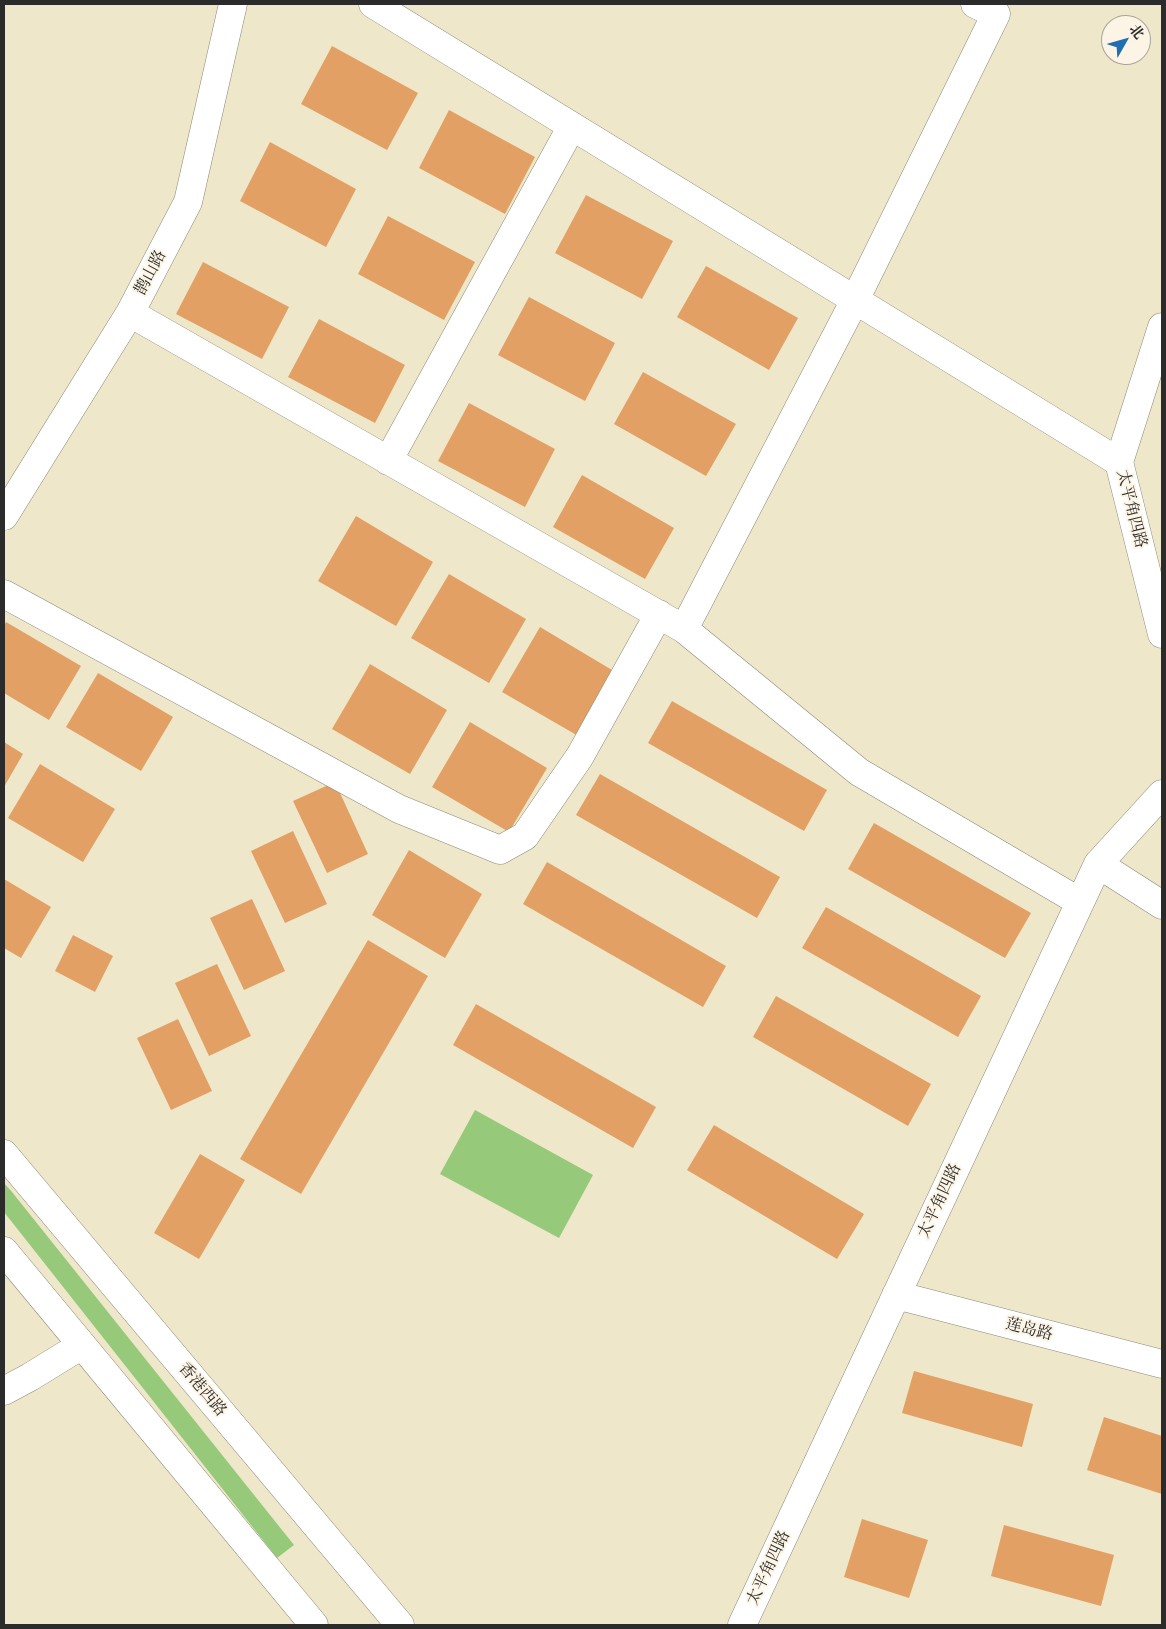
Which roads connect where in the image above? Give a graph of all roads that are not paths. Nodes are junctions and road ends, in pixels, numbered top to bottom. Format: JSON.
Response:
{"nodes":[{"id":1,"x":233,"y":4,"type":"edge"},
{"id":2,"x":373,"y":4,"type":"edge"},
{"id":3,"x":975,"y":4,"type":"edge"},
{"id":4,"x":572,"y":126,"type":"junction"},
{"id":5,"x":855,"y":300,"type":"junction"},
{"id":6,"x":130,"y":313,"type":"junction"},
{"id":7,"x":1162,"y":328,"type":"edge"},
{"id":8,"x":388,"y":461,"type":"junction"},
{"id":9,"x":1119,"y":462,"type":"junction"},
{"id":10,"x":4,"y":516,"type":"edge"},
{"id":11,"x":4,"y":594,"type":"edge"},
{"id":12,"x":658,"y":614,"type":"junction"},
{"id":13,"x":684,"y":629,"type":"junction"},
{"id":14,"x":1162,"y":634,"type":"edge"},
{"id":15,"x":1162,"y":794,"type":"edge"},
{"id":16,"x":1098,"y":864,"type":"junction"},
{"id":17,"x":1080,"y":902,"type":"junction"},
{"id":18,"x":1162,"y":905,"type":"edge"},
{"id":19,"x":4,"y":1154,"type":"edge"},
{"id":20,"x":4,"y":1251,"type":"edge"},
{"id":21,"x":896,"y":1295,"type":"junction"},
{"id":22,"x":82,"y":1345,"type":"junction"},
{"id":23,"x":1162,"y":1364,"type":"edge"},
{"id":24,"x":4,"y":1391,"type":"edge"},
{"id":25,"x":745,"y":1624,"type":"edge"},
{"id":26,"x":314,"y":1625,"type":"edge"},
{"id":27,"x":400,"y":1625,"type":"edge"}],
"edges":[{"from":1,"to":6,"type":"street","name":"鹊山路"},
{"from":2,"to":4,"type":"street"},
{"from":3,"to":5,"type":"street"},
{"from":4,"to":5,"type":"street"},
{"from":4,"to":8,"type":"street"},
{"from":5,"to":9,"type":"street"},
{"from":5,"to":13,"type":"street"},
{"from":6,"to":8,"type":"street"},
{"from":6,"to":10,"type":"street","name":"鹊山路"},
{"from":7,"to":9,"type":"street","name":"太平角四路"},
{"from":8,"to":12,"type":"street"},
{"from":9,"to":14,"type":"street","name":"太平角四路"},
{"from":11,"to":12,"type":"street"},
{"from":12,"to":13,"type":"street"},
{"from":13,"to":17,"type":"street"},
{"from":15,"to":16,"type":"street","name":"太平角四路"},
{"from":16,"to":17,"type":"street","name":"太平角四路"},
{"from":16,"to":18,"type":"street"},
{"from":17,"to":21,"type":"street","name":"太平角四路"},
{"from":19,"to":27,"type":"street","name":"香港西路"},
{"from":20,"to":22,"type":"street"},
{"from":21,"to":23,"type":"street","name":"莲岛路"},
{"from":21,"to":25,"type":"street","name":"太平角四路"},
{"from":22,"to":24,"type":"street"},
{"from":22,"to":26,"type":"street"}]}
